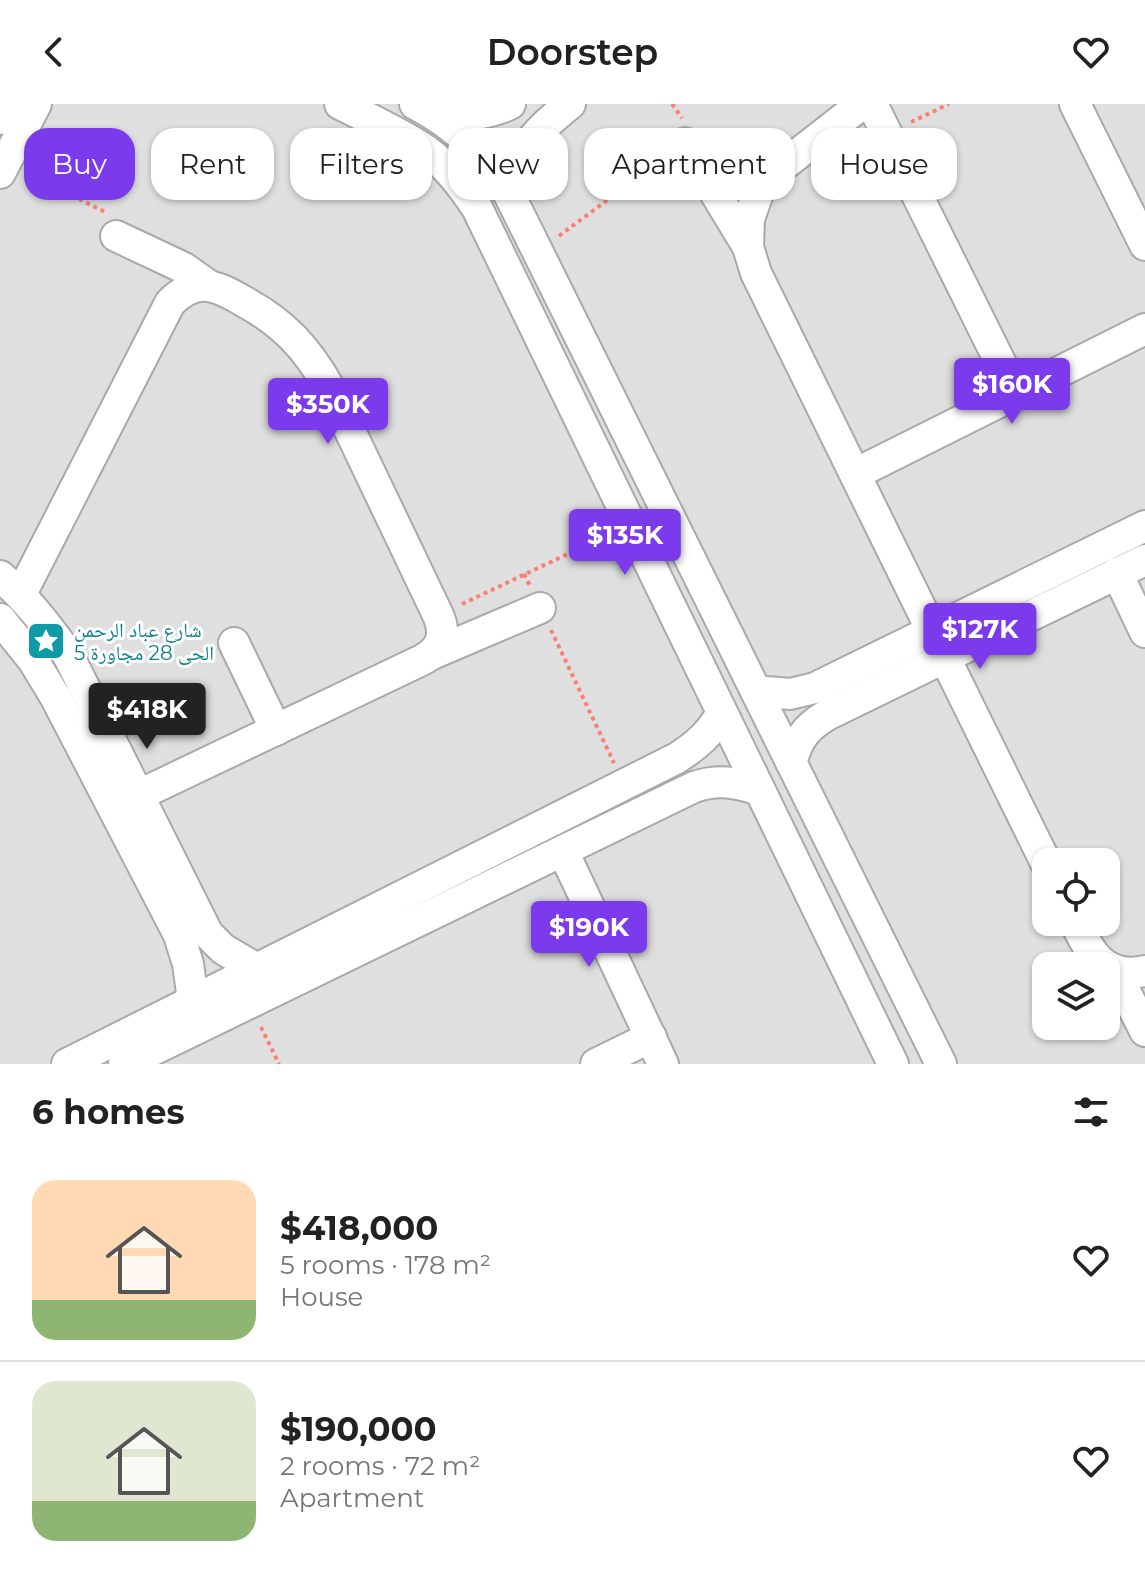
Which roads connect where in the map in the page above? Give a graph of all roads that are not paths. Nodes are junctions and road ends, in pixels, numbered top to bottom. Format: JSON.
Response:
{"nodes":[{"id":1,"x":8,"y":104,"type":"edge"},
{"id":2,"x":36,"y":104,"type":"edge"},
{"id":3,"x":340,"y":104,"type":"edge"},
{"id":4,"x":510,"y":104,"type":"edge"},
{"id":5,"x":570,"y":104,"type":"edge"},
{"id":6,"x":862,"y":104,"type":"edge"},
{"id":7,"x":872,"y":104,"type":"edge"},
{"id":8,"x":1075,"y":104,"type":"edge"},
{"id":9,"x":427,"y":110,"type":"edge"},
{"id":10,"x":0,"y":119,"type":"edge"},
{"id":11,"x":452,"y":128,"type":"edge"},
{"id":12,"x":542,"y":128,"type":"edge"},
{"id":13,"x":3,"y":168,"type":"edge"},
{"id":14,"x":512,"y":200,"type":"edge"},
{"id":15,"x":720,"y":200,"type":"edge"},
{"id":16,"x":116,"y":236,"type":"road end"},
{"id":17,"x":1145,"y":245,"type":"edge"},
{"id":18,"x":748,"y":247,"type":"junction"},
{"id":19,"x":208,"y":285,"type":"junction"},
{"id":20,"x":1145,"y":329,"type":"edge"},
{"id":21,"x":590,"y":357,"type":"junction"},
{"id":22,"x":557,"y":374,"type":"junction"},
{"id":23,"x":1016,"y":394,"type":"junction"},
{"id":24,"x":855,"y":474,"type":"junction"},
{"id":25,"x":1145,"y":526,"type":"edge"},
{"id":26,"x":1145,"y":560,"type":"edge"},
{"id":27,"x":1117,"y":573,"type":"junction"},
{"id":28,"x":11,"y":585,"type":"edge"},
{"id":29,"x":540,"y":608,"type":"road end"},
{"id":30,"x":0,"y":619,"type":"edge"},
{"id":31,"x":1145,"y":632,"type":"edge"},
{"id":32,"x":234,"y":643,"type":"dead end"},
{"id":33,"x":938,"y":645,"type":"junction"},
{"id":34,"x":432,"y":654,"type":"junction"},
{"id":35,"x":756,"y":691,"type":"junction"},
{"id":36,"x":821,"y":702,"type":"junction"},
{"id":37,"x":721,"y":714,"type":"junction"},
{"id":38,"x":276,"y":730,"type":"junction"},
{"id":39,"x":791,"y":762,"type":"junction"},
{"id":40,"x":759,"y":790,"type":"junction"},
{"id":41,"x":139,"y":795,"type":"junction"},
{"id":42,"x":1039,"y":848,"type":"edge"},
{"id":43,"x":563,"y":851,"type":"junction"},
{"id":44,"x":257,"y":969,"type":"junction"},
{"id":45,"x":1145,"y":971,"type":"edge"},
{"id":46,"x":1120,"y":972,"type":"edge"},
{"id":47,"x":1120,"y":981,"type":"edge"},
{"id":48,"x":193,"y":1000,"type":"junction"},
{"id":49,"x":1145,"y":1031,"type":"edge"},
{"id":50,"x":657,"y":1050,"type":"edge"},
{"id":51,"x":67,"y":1064,"type":"edge"},
{"id":52,"x":124,"y":1064,"type":"edge"},
{"id":53,"x":596,"y":1064,"type":"edge"},
{"id":54,"x":893,"y":1064,"type":"edge"},
{"id":55,"x":941,"y":1064,"type":"edge"}],
"edges":[{"from":1,"to":10,"type":"street"},
{"from":2,"to":13,"type":"street"},
{"from":3,"to":22,"type":"street"},
{"from":4,"to":9,"type":"street"},
{"from":5,"to":12,"type":"street"},
{"from":6,"to":18,"type":"street"},
{"from":7,"to":23,"type":"street"},
{"from":8,"to":17,"type":"street"},
{"from":9,"to":11,"type":"street"},
{"from":14,"to":21,"type":"street"},
{"from":15,"to":18,"type":"street"},
{"from":16,"to":19,"type":"street"},
{"from":18,"to":24,"type":"street"},
{"from":19,"to":28,"type":"street"},
{"from":19,"to":34,"type":"street"},
{"from":20,"to":23,"type":"street"},
{"from":21,"to":22,"type":"street"},
{"from":21,"to":35,"type":"street"},
{"from":22,"to":37,"type":"street"},
{"from":23,"to":24,"type":"street"},
{"from":24,"to":33,"type":"street"},
{"from":25,"to":33,"type":"street"},
{"from":26,"to":27,"type":"street"},
{"from":27,"to":31,"type":"street"},
{"from":27,"to":33,"type":"street"},
{"from":28,"to":41,"type":"street"},
{"from":29,"to":34,"type":"street"},
{"from":30,"to":48,"type":"street"},
{"from":32,"to":38,"type":"street"},
{"from":33,"to":36,"type":"street"},
{"from":33,"to":42,"type":"street"},
{"from":34,"to":38,"type":"street"},
{"from":35,"to":36,"type":"street"},
{"from":35,"to":39,"type":"street"},
{"from":36,"to":39,"type":"street"},
{"from":37,"to":40,"type":"street"},
{"from":37,"to":44,"type":"street"},
{"from":38,"to":41,"type":"street"},
{"from":39,"to":55,"type":"street"},
{"from":40,"to":43,"type":"street"},
{"from":40,"to":54,"type":"street"},
{"from":41,"to":44,"type":"street"},
{"from":43,"to":50,"type":"street"},
{"from":43,"to":52,"type":"street"},
{"from":44,"to":48,"type":"street"},
{"from":45,"to":46,"type":"street"},
{"from":47,"to":49,"type":"street"},
{"from":48,"to":51,"type":"street"},
{"from":50,"to":53,"type":"street"}]}
